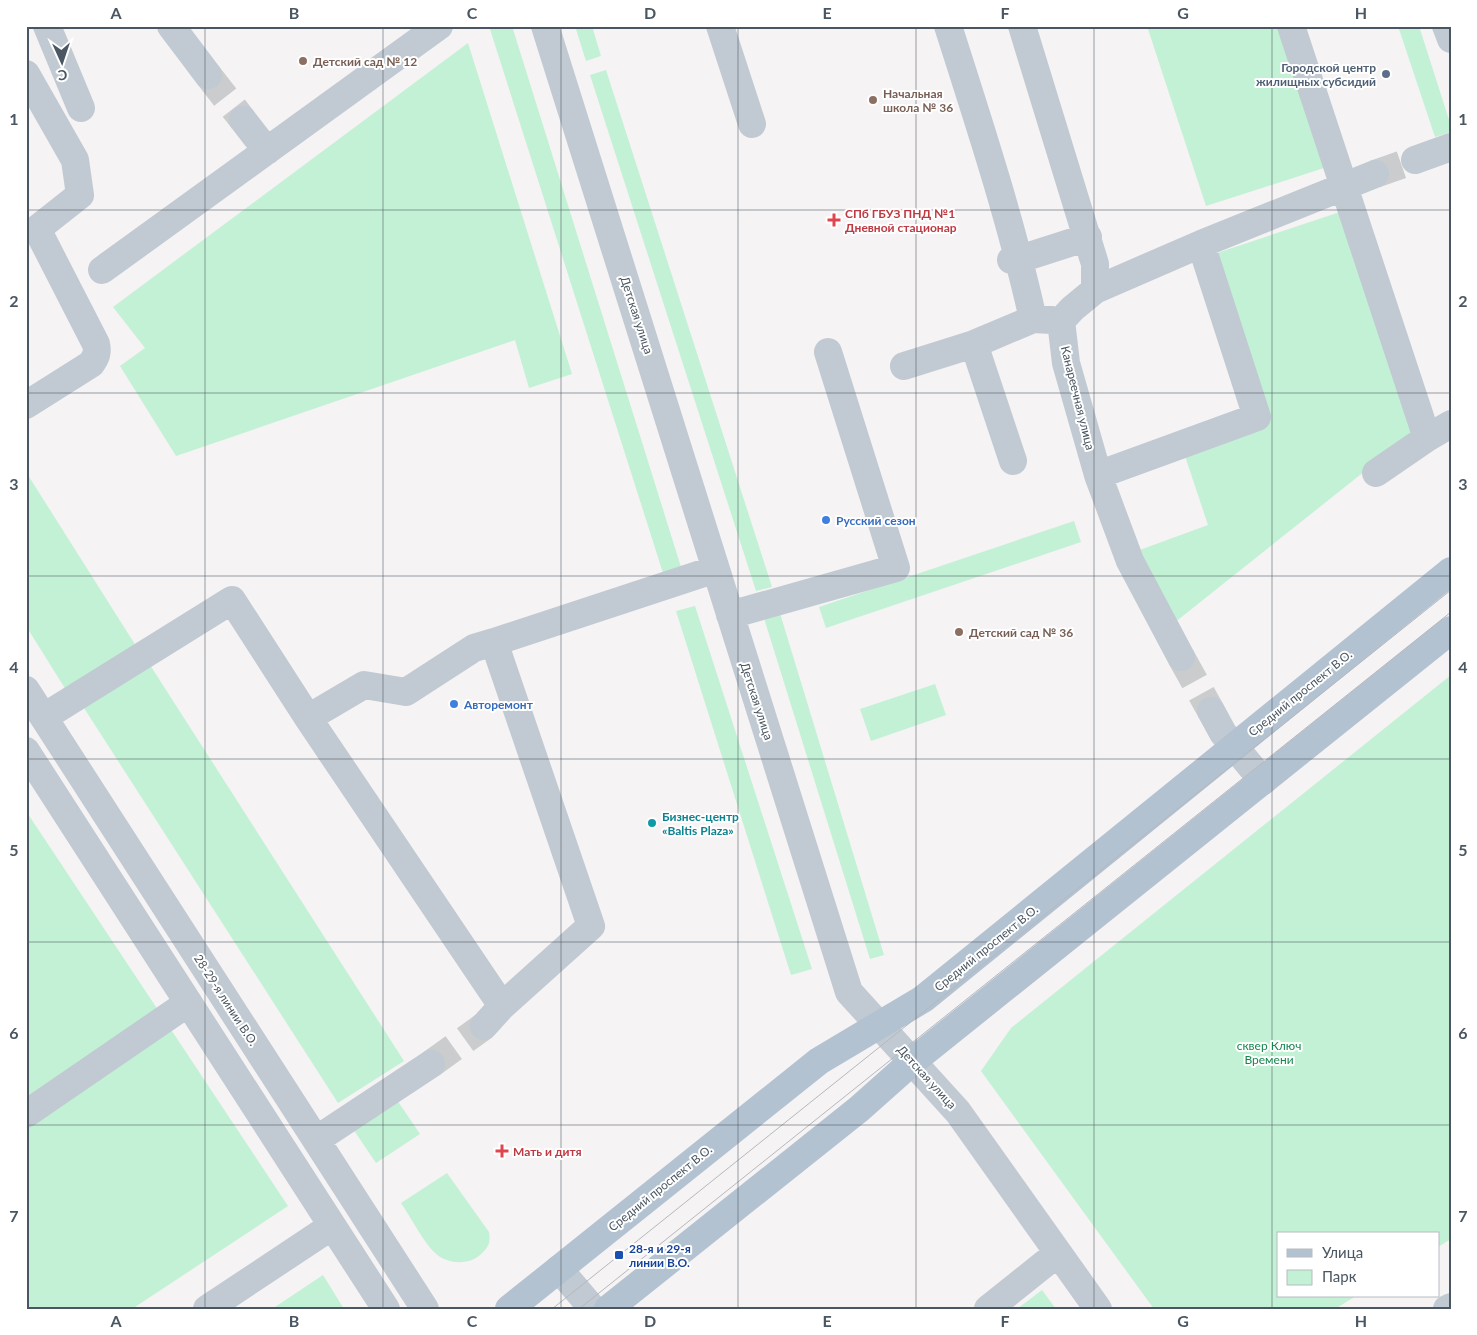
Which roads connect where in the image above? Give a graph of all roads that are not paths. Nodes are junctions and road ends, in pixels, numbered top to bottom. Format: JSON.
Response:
{"nodes":[{"id":1,"x":47,"y":26,"type":"edge"},
{"id":2,"x":171,"y":26,"type":"edge"},
{"id":3,"x":439,"y":26,"type":"edge"},
{"id":4,"x":545,"y":26,"type":"edge"},
{"id":5,"x":720,"y":26,"type":"edge"},
{"id":6,"x":948,"y":26,"type":"edge"},
{"id":7,"x":1022,"y":26,"type":"edge"},
{"id":8,"x":1291,"y":26,"type":"edge"},
{"id":9,"x":1446,"y":26,"type":"edge"},
{"id":10,"x":1451,"y":40,"type":"edge"},
{"id":11,"x":26,"y":74,"type":"edge"},
{"id":12,"x":208,"y":75,"type":"tunnel mouth"},
{"id":13,"x":81,"y":108,"type":"dead end"},
{"id":14,"x":243,"y":120,"type":"tunnel mouth"},
{"id":15,"x":752,"y":124,"type":"dead end"},
{"id":16,"x":1451,"y":148,"type":"edge"},
{"id":17,"x":267,"y":151,"type":"junction"},
{"id":18,"x":1416,"y":160,"type":"tunnel mouth"},
{"id":19,"x":1374,"y":174,"type":"tunnel mouth"},
{"id":20,"x":1343,"y":187,"type":"junction"},
{"id":21,"x":1088,"y":237,"type":"junction"},
{"id":22,"x":1201,"y":244,"type":"junction"},
{"id":23,"x":1015,"y":259,"type":"junction"},
{"id":24,"x":102,"y":270,"type":"dead end"},
{"id":25,"x":1095,"y":290,"type":"junction"},
{"id":26,"x":1033,"y":319,"type":"junction"},
{"id":27,"x":1061,"y":320,"type":"junction"},
{"id":28,"x":974,"y":344,"type":"junction"},
{"id":29,"x":828,"y":352,"type":"dead end"},
{"id":30,"x":904,"y":366,"type":"dead end"},
{"id":31,"x":26,"y":405,"type":"edge"},
{"id":32,"x":1451,"y":424,"type":"edge"},
{"id":33,"x":1427,"y":438,"type":"junction"},
{"id":34,"x":1013,"y":462,"type":"dead end"},
{"id":35,"x":1376,"y":473,"type":"dead end"},
{"id":36,"x":1098,"y":475,"type":"junction"},
{"id":37,"x":716,"y":569,"type":"junction"},
{"id":38,"x":1451,"y":571,"type":"edge"},
{"id":39,"x":730,"y":615,"type":"junction"},
{"id":40,"x":1451,"y":630,"type":"edge"},
{"id":41,"x":494,"y":642,"type":"junction"},
{"id":42,"x":1181,"y":657,"type":"tunnel mouth"},
{"id":43,"x":26,"y":690,"type":"edge"},
{"id":44,"x":1211,"y":711,"type":"tunnel mouth"},
{"id":45,"x":44,"y":717,"type":"junction"},
{"id":46,"x":308,"y":718,"type":"junction"},
{"id":47,"x":1235,"y":746,"type":"junction"},
{"id":48,"x":26,"y":751,"type":"edge"},
{"id":49,"x":1263,"y":781,"type":"junction"},
{"id":50,"x":188,"y":1003,"type":"junction"},
{"id":51,"x":880,"y":1025,"type":"junction"},
{"id":52,"x":913,"y":1061,"type":"junction"},
{"id":53,"x":431,"y":1064,"type":"tunnel mouth"},
{"id":54,"x":26,"y":1114,"type":"edge"},
{"id":55,"x":316,"y":1140,"type":"junction"},
{"id":56,"x":332,"y":1226,"type":"junction"},
{"id":57,"x":1058,"y":1253,"type":"junction"},
{"id":58,"x":559,"y":1269,"type":"junction"},
{"id":59,"x":1451,"y":1307,"type":"edge"},
{"id":60,"x":207,"y":1309,"type":"edge"},
{"id":61,"x":386,"y":1309,"type":"edge"},
{"id":62,"x":425,"y":1309,"type":"edge"},
{"id":63,"x":509,"y":1309,"type":"edge"},
{"id":64,"x":593,"y":1309,"type":"edge"},
{"id":65,"x":608,"y":1309,"type":"edge"},
{"id":66,"x":988,"y":1309,"type":"edge"},
{"id":67,"x":1098,"y":1309,"type":"edge"},
{"id":68,"x":1448,"y":1309,"type":"edge"}],
"edges":[{"from":1,"to":13,"type":"street"},
{"from":2,"to":12,"type":"street"},
{"from":3,"to":17,"type":"street"},
{"from":4,"to":37,"type":"street","name":"Детская улица"},
{"from":5,"to":15,"type":"street"},
{"from":6,"to":23,"type":"street"},
{"from":7,"to":21,"type":"street"},
{"from":8,"to":20,"type":"street"},
{"from":9,"to":10,"type":"street"},
{"from":11,"to":31,"type":"street"},
{"from":14,"to":17,"type":"street"},
{"from":16,"to":18,"type":"street"},
{"from":17,"to":24,"type":"street"},
{"from":19,"to":20,"type":"street"},
{"from":20,"to":22,"type":"street"},
{"from":20,"to":33,"type":"street"},
{"from":21,"to":23,"type":"street"},
{"from":21,"to":25,"type":"street"},
{"from":22,"to":25,"type":"street"},
{"from":22,"to":36,"type":"street"},
{"from":23,"to":26,"type":"street"},
{"from":25,"to":27,"type":"street"},
{"from":26,"to":27,"type":"street"},
{"from":26,"to":28,"type":"street"},
{"from":27,"to":36,"type":"street","name":"Канареечная улица"},
{"from":28,"to":30,"type":"street"},
{"from":28,"to":34,"type":"street"},
{"from":29,"to":39,"type":"street"},
{"from":32,"to":33,"type":"street"},
{"from":33,"to":35,"type":"street"},
{"from":36,"to":42,"type":"street","name":"Канареечная улица"},
{"from":37,"to":39,"type":"street","name":"Детская улица"},
{"from":37,"to":41,"type":"street"},
{"from":38,"to":47,"type":"main road","name":"Средний проспект В.О."},
{"from":39,"to":51,"type":"street","name":"Детская улица"},
{"from":40,"to":49,"type":"main road"},
{"from":41,"to":46,"type":"street"},
{"from":41,"to":46,"type":"street"},
{"from":43,"to":45,"type":"street","name":"28-29-я линии В.О."},
{"from":44,"to":47,"type":"street"},
{"from":45,"to":46,"type":"street"},
{"from":45,"to":55,"type":"street","name":"28-29-я линии В.О."},
{"from":47,"to":49,"type":"street"},
{"from":47,"to":51,"type":"main road","name":"Средний проспект В.О."},
{"from":48,"to":50,"type":"street"},
{"from":49,"to":52,"type":"main road"},
{"from":50,"to":54,"type":"street"},
{"from":50,"to":56,"type":"street"},
{"from":51,"to":52,"type":"street","name":"Детская улица"},
{"from":51,"to":58,"type":"main road","name":"Средний проспект В.О."},
{"from":52,"to":57,"type":"street","name":"Детская улица"},
{"from":52,"to":65,"type":"main road"},
{"from":53,"to":55,"type":"street"},
{"from":55,"to":62,"type":"street","name":"28-29-я линии В.О."},
{"from":56,"to":60,"type":"street"},
{"from":56,"to":61,"type":"street"},
{"from":57,"to":66,"type":"street"},
{"from":57,"to":67,"type":"street","name":"Детская улица"},
{"from":58,"to":63,"type":"main road","name":"Средний проспект В.О."},
{"from":58,"to":64,"type":"street"},
{"from":59,"to":68,"type":"street"}]}
